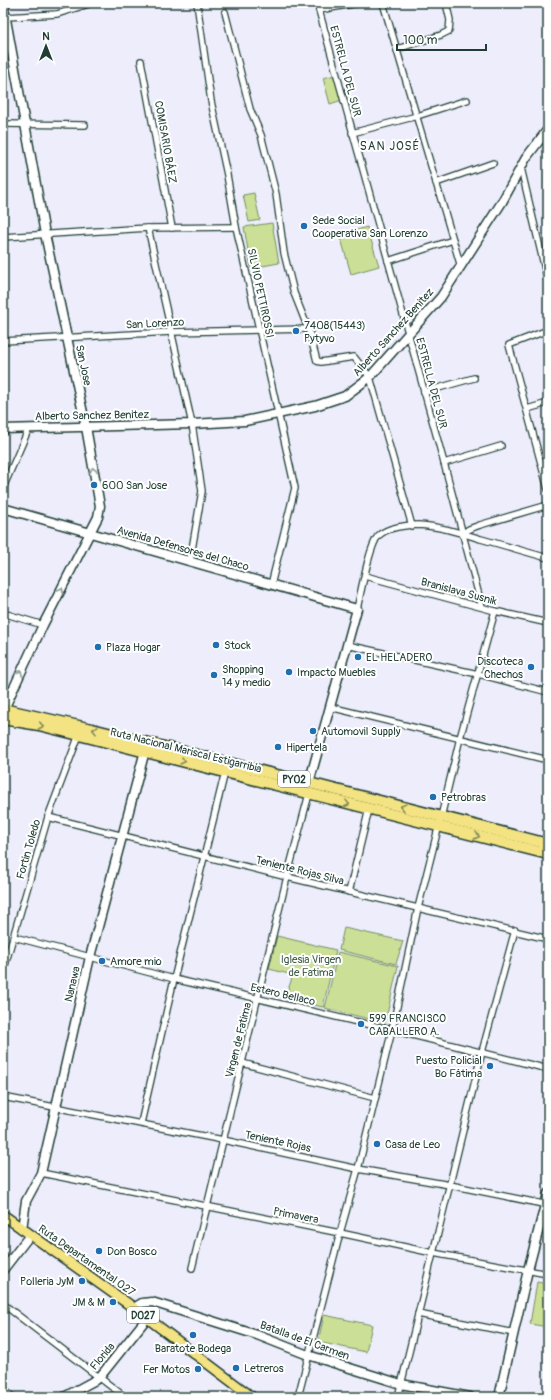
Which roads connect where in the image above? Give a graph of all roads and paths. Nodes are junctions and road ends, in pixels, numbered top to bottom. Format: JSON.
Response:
{"nodes":[{"id":1,"x":3,"y":3,"type":"edge"},
{"id":2,"x":92,"y":3,"type":"edge"},
{"id":3,"x":197,"y":3,"type":"edge"},
{"id":4,"x":317,"y":3,"type":"edge"},
{"id":5,"x":359,"y":3,"type":"edge"},
{"id":6,"x":383,"y":3,"type":"edge"},
{"id":7,"x":446,"y":3,"type":"edge"},
{"id":8,"x":319,"y":10,"type":"junction"},
{"id":9,"x":225,"y":12,"type":"dead end"},
{"id":10,"x":6,"y":17,"type":"junction"},
{"id":11,"x":397,"y":49,"type":"junction"},
{"id":12,"x":141,"y":61,"type":"dead end"},
{"id":13,"x":467,"y":100,"type":"dead end"},
{"id":14,"x":417,"y":116,"type":"junction"},
{"id":15,"x":3,"y":124,"type":"edge"},
{"id":16,"x":26,"y":124,"type":"junction"},
{"id":17,"x":85,"y":125,"type":"dead end"},
{"id":18,"x":548,"y":129,"type":"edge"},
{"id":19,"x":352,"y":133,"type":"junction"},
{"id":20,"x":494,"y":162,"type":"dead end"},
{"id":21,"x":521,"y":168,"type":"junction"},
{"id":22,"x":436,"y":183,"type":"junction"},
{"id":23,"x":236,"y":227,"type":"junction"},
{"id":24,"x":148,"y":228,"type":"junction"},
{"id":25,"x":172,"y":228,"type":"junction"},
{"id":26,"x":45,"y":234,"type":"junction"},
{"id":27,"x":3,"y":237,"type":"edge"},
{"id":28,"x":453,"y":240,"type":"junction"},
{"id":29,"x":388,"y":261,"type":"junction"},
{"id":30,"x":461,"y":267,"type":"junction"},
{"id":31,"x":548,"y":282,"type":"edge"},
{"id":32,"x":258,"y":329,"type":"junction"},
{"id":33,"x":308,"y":329,"type":"junction"},
{"id":34,"x":548,"y":330,"type":"edge"},
{"id":35,"x":171,"y":332,"type":"junction"},
{"id":36,"x":409,"y":335,"type":"junction"},
{"id":37,"x":67,"y":337,"type":"junction"},
{"id":38,"x":3,"y":341,"type":"edge"},
{"id":39,"x":370,"y":377,"type":"junction"},
{"id":40,"x":474,"y":378,"type":"dead end"},
{"id":41,"x":424,"y":392,"type":"junction"},
{"id":42,"x":548,"y":403,"type":"edge"},
{"id":43,"x":527,"y":409,"type":"junction"},
{"id":44,"x":279,"y":414,"type":"junction"},
{"id":45,"x":192,"y":424,"type":"junction"},
{"id":46,"x":86,"y":427,"type":"junction"},
{"id":47,"x":29,"y":428,"type":"junction"},
{"id":48,"x":3,"y":429,"type":"edge"},
{"id":49,"x":501,"y":446,"type":"dead end"},
{"id":50,"x":444,"y":463,"type":"junction"},
{"id":51,"x":3,"y":488,"type":"edge"},
{"id":52,"x":548,"y":489,"type":"edge"},
{"id":53,"x":548,"y":505,"type":"edge"},
{"id":54,"x":3,"y":508,"type":"edge"},
{"id":55,"x":412,"y":526,"type":"junction"},
{"id":56,"x":91,"y":533,"type":"junction"},
{"id":57,"x":462,"y":534,"type":"junction"},
{"id":58,"x":548,"y":558,"type":"edge"},
{"id":59,"x":190,"y":560,"type":"junction"},
{"id":60,"x":365,"y":576,"type":"junction"},
{"id":61,"x":270,"y":585,"type":"junction"},
{"id":62,"x":482,"y":607,"type":"junction"},
{"id":63,"x":357,"y":609,"type":"junction"},
{"id":64,"x":495,"y":611,"type":"junction"},
{"id":65,"x":3,"y":612,"type":"edge"},
{"id":66,"x":548,"y":623,"type":"edge"},
{"id":67,"x":43,"y":625,"type":"junction"},
{"id":68,"x":347,"y":645,"type":"junction"},
{"id":69,"x":478,"y":674,"type":"junction"},
{"id":70,"x":548,"y":692,"type":"edge"},
{"id":71,"x":330,"y":706,"type":"junction"},
{"id":72,"x":3,"y":710,"type":"edge"},
{"id":73,"x":3,"y":719,"type":"edge"},
{"id":74,"x":79,"y":735,"type":"junction"},
{"id":75,"x":460,"y":738,"type":"junction"},
{"id":76,"x":146,"y":747,"type":"junction"},
{"id":77,"x":548,"y":760,"type":"edge"},
{"id":78,"x":225,"y":772,"type":"junction"},
{"id":79,"x":309,"y":783,"type":"junction"},
{"id":80,"x":309,"y":794,"type":"junction"},
{"id":81,"x":369,"y":809,"type":"junction"},
{"id":82,"x":48,"y":817,"type":"junction"},
{"id":83,"x":440,"y":817,"type":"junction"},
{"id":84,"x":439,"y":827,"type":"junction"},
{"id":85,"x":123,"y":835,"type":"junction"},
{"id":86,"x":548,"y":844,"type":"edge"},
{"id":87,"x":548,"y":854,"type":"edge"},
{"id":88,"x":204,"y":856,"type":"junction"},
{"id":89,"x":287,"y":877,"type":"junction"},
{"id":90,"x":349,"y":892,"type":"junction"},
{"id":91,"x":418,"y":908,"type":"junction"},
{"id":92,"x":514,"y":930,"type":"junction"},
{"id":93,"x":14,"y":937,"type":"junction"},
{"id":94,"x":548,"y":939,"type":"edge"},
{"id":95,"x":8,"y":952,"type":"junction"},
{"id":96,"x":3,"y":956,"type":"edge"},
{"id":97,"x":90,"y":956,"type":"junction"},
{"id":98,"x":3,"y":972,"type":"edge"},
{"id":99,"x":174,"y":978,"type":"junction"},
{"id":100,"x":258,"y":999,"type":"junction"},
{"id":101,"x":392,"y":1030,"type":"junction"},
{"id":102,"x":482,"y":1052,"type":"junction"},
{"id":103,"x":242,"y":1063,"type":"junction"},
{"id":104,"x":548,"y":1069,"type":"edge"},
{"id":105,"x":3,"y":1097,"type":"edge"},
{"id":106,"x":375,"y":1098,"type":"junction"},
{"id":107,"x":56,"y":1107,"type":"junction"},
{"id":108,"x":141,"y":1123,"type":"junction"},
{"id":109,"x":223,"y":1140,"type":"junction"},
{"id":110,"x":358,"y":1169,"type":"junction"},
{"id":111,"x":40,"y":1173,"type":"junction"},
{"id":112,"x":450,"y":1185,"type":"junction"},
{"id":113,"x":548,"y":1194,"type":"edge"},
{"id":114,"x":547,"y":1205,"type":"edge"},
{"id":115,"x":207,"y":1208,"type":"junction"},
{"id":116,"x":3,"y":1215,"type":"edge"},
{"id":117,"x":22,"y":1229,"type":"junction"},
{"id":118,"x":340,"y":1234,"type":"junction"},
{"id":119,"x":30,"y":1235,"type":"junction"},
{"id":120,"x":433,"y":1254,"type":"junction"},
{"id":121,"x":192,"y":1268,"type":"dead end"},
{"id":122,"x":3,"y":1270,"type":"edge"},
{"id":123,"x":528,"y":1270,"type":"junction"},
{"id":124,"x":548,"y":1274,"type":"edge"},
{"id":125,"x":3,"y":1304,"type":"edge"},
{"id":126,"x":134,"y":1308,"type":"junction"},
{"id":127,"x":418,"y":1314,"type":"junction"},
{"id":128,"x":147,"y":1318,"type":"junction"},
{"id":129,"x":514,"y":1332,"type":"junction"},
{"id":130,"x":308,"y":1355,"type":"junction"},
{"id":131,"x":99,"y":1378,"type":"junction"},
{"id":132,"x":401,"y":1384,"type":"junction"},
{"id":133,"x":3,"y":1389,"type":"edge"},
{"id":134,"x":13,"y":1397,"type":"edge"},
{"id":135,"x":64,"y":1397,"type":"edge"},
{"id":136,"x":125,"y":1397,"type":"edge"},
{"id":137,"x":252,"y":1397,"type":"edge"},
{"id":138,"x":298,"y":1397,"type":"edge"},
{"id":139,"x":398,"y":1397,"type":"edge"},
{"id":140,"x":470,"y":1397,"type":"edge"},
{"id":141,"x":499,"y":1397,"type":"edge"}],
"edges":[{"from":1,"to":10,"type":"street","name":"San Jose"},
{"from":2,"to":10,"type":"street"},
{"from":3,"to":23,"type":"street","name":"SILVIO PETTIROSSI"},
{"from":4,"to":8,"type":"street","name":"ESTRELLA DEL SUR"},
{"from":5,"to":8,"type":"street"},
{"from":6,"to":11,"type":"street"},
{"from":7,"to":11,"type":"street"},
{"from":8,"to":19,"type":"street","name":"ESTRELLA DEL SUR"},
{"from":9,"to":33,"type":"street"},
{"from":10,"to":16,"type":"street","name":"San Jose"},
{"from":11,"to":14,"type":"street"},
{"from":12,"to":25,"type":"street","name":"COMISARIO BÁEZ"},
{"from":13,"to":14,"type":"street"},
{"from":14,"to":19,"type":"street"},
{"from":14,"to":22,"type":"street"},
{"from":15,"to":16,"type":"street"},
{"from":16,"to":17,"type":"street"},
{"from":16,"to":26,"type":"street","name":"San Jose"},
{"from":18,"to":21,"type":"street","name":"Alberto Sanchez Benitez"},
{"from":19,"to":29,"type":"street","name":"ESTRELLA DEL SUR"},
{"from":20,"to":22,"type":"street"},
{"from":21,"to":30,"type":"street","name":"Alberto Sanchez Benitez"},
{"from":21,"to":31,"type":"street"},
{"from":22,"to":28,"type":"street"},
{"from":23,"to":25,"type":"street"},
{"from":23,"to":32,"type":"street","name":"SILVIO PETTIROSSI"},
{"from":24,"to":25,"type":"street"},
{"from":24,"to":26,"type":"street"},
{"from":24,"to":35,"type":"street"},
{"from":26,"to":27,"type":"street"},
{"from":26,"to":37,"type":"street","name":"San Jose"},
{"from":28,"to":29,"type":"street"},
{"from":28,"to":30,"type":"street"},
{"from":29,"to":36,"type":"street","name":"ESTRELLA DEL SUR"},
{"from":30,"to":36,"type":"street","name":"Alberto Sanchez Benitez"},
{"from":32,"to":33,"type":"street","name":"San Lorenzo"},
{"from":32,"to":35,"type":"street","name":"San Lorenzo"},
{"from":32,"to":44,"type":"street","name":"SILVIO PETTIROSSI"},
{"from":33,"to":39,"type":"street"},
{"from":34,"to":43,"type":"street"},
{"from":35,"to":37,"type":"street","name":"San Lorenzo"},
{"from":35,"to":45,"type":"street"},
{"from":36,"to":39,"type":"street","name":"Alberto Sanchez Benitez"},
{"from":36,"to":41,"type":"street","name":"ESTRELLA DEL SUR"},
{"from":37,"to":38,"type":"street","name":"San Lorenzo"},
{"from":37,"to":46,"type":"street","name":"San Jose"},
{"from":39,"to":44,"type":"street","name":"Alberto Sanchez Benitez"},
{"from":39,"to":55,"type":"street"},
{"from":40,"to":41,"type":"street"},
{"from":41,"to":50,"type":"street","name":"ESTRELLA DEL SUR"},
{"from":42,"to":43,"type":"street"},
{"from":43,"to":52,"type":"street"},
{"from":44,"to":45,"type":"street","name":"Alberto Sanchez Benitez"},
{"from":44,"to":61,"type":"street","name":"SILVIO PETTIROSSI"},
{"from":45,"to":46,"type":"street","name":"Alberto Sanchez Benitez"},
{"from":45,"to":59,"type":"street"},
{"from":46,"to":47,"type":"street","name":"Alberto Sanchez Benitez"},
{"from":56,"to":46,"type":"street","name":"San Jose","one_way":true},
{"from":47,"to":48,"type":"street","name":"Alberto Sanchez Benitez"},
{"from":47,"to":51,"type":"street"},
{"from":49,"to":50,"type":"street"},
{"from":50,"to":57,"type":"street","name":"ESTRELLA DEL SUR"},
{"from":53,"to":57,"type":"street"},
{"from":54,"to":56,"type":"street","name":"Avenida Defensores del Chaco"},
{"from":55,"to":57,"type":"street"},
{"from":55,"to":60,"type":"street"},
{"from":56,"to":59,"type":"street","name":"Avenida Defensores del Chaco"},
{"from":67,"to":56,"type":"street","name":"San Jose","one_way":true},
{"from":57,"to":58,"type":"street"},
{"from":57,"to":62,"type":"street","name":"ESTRELLA DEL SUR"},
{"from":59,"to":61,"type":"street","name":"Avenida Defensores del Chaco"},
{"from":60,"to":62,"type":"street","name":"Branislava Susnik"},
{"from":60,"to":63,"type":"street"},
{"from":61,"to":63,"type":"street","name":"Avenida Defensores del Chaco"},
{"from":62,"to":64,"type":"street","name":"Branislava Susnik"},
{"from":63,"to":68,"type":"street"},
{"from":64,"to":66,"type":"street","name":"Branislava Susnik"},
{"from":64,"to":69,"type":"street"},
{"from":65,"to":67,"type":"street"},
{"from":72,"to":67,"type":"street","name":"San Jose","one_way":true},
{"from":68,"to":69,"type":"street"},
{"from":68,"to":71,"type":"street"},
{"from":69,"to":70,"type":"street"},
{"from":69,"to":75,"type":"street"},
{"from":71,"to":75,"type":"street"},
{"from":71,"to":79,"type":"street"},
{"from":76,"to":72,"type":"highway","name":"Ruta Nacional Mariscal Estigarribia","number":"PY02","one_way":true},
{"from":73,"to":74,"type":"highway","name":"Ruta Nacional Mariscal Estigarribia","number":"PY02","one_way":true},
{"from":74,"to":76,"type":"highway","name":"Ruta Nacional Mariscal Estigarribia","number":"PY02"},
{"from":74,"to":82,"type":"street","name":"Fortin Toledo"},
{"from":75,"to":77,"type":"street"},
{"from":75,"to":83,"type":"street"},
{"from":76,"to":78,"type":"highway","name":"Ruta Nacional Mariscal Estigarribia","number":"PY02","one_way":true},
{"from":76,"to":79,"type":"highway","name":"Ruta Nacional Mariscal Estigarribia","number":"PY02"},
{"from":76,"to":85,"type":"street","name":"Nanawa"},
{"from":78,"to":80,"type":"highway","name":"Ruta Nacional Mariscal Estigarribia","number":"PY02"},
{"from":78,"to":88,"type":"street"},
{"from":83,"to":79,"type":"highway","name":"Ruta Nacional Mariscal Estigarribia","number":"PY02","one_way":true},
{"from":80,"to":81,"type":"highway","name":"Ruta Nacional Mariscal Estigarribia","number":"PY02","one_way":true},
{"from":80,"to":89,"type":"street","name":"Virgen de Fatima"},
{"from":81,"to":84,"type":"highway","name":"Ruta Nacional Mariscal Estigarribia","number":"PY02"},
{"from":81,"to":90,"type":"street"},
{"from":82,"to":85,"type":"street","name":"Teniente Rojas Silva"},
{"from":82,"to":93,"type":"street","name":"Fortin Toledo"},
{"from":83,"to":84,"type":"street"},
{"from":83,"to":86,"type":"highway","name":"Ruta Nacional Mariscal Estigarribia","number":"PY02"},
{"from":84,"to":87,"type":"highway","name":"Ruta Nacional Mariscal Estigarribia","number":"PY02","one_way":true},
{"from":84,"to":91,"type":"street"},
{"from":85,"to":88,"type":"street","name":"Teniente Rojas Silva"},
{"from":85,"to":97,"type":"street","name":"Nanawa"},
{"from":88,"to":89,"type":"street","name":"Teniente Rojas Silva"},
{"from":88,"to":99,"type":"street"},
{"from":89,"to":90,"type":"street","name":"Teniente Rojas Silva"},
{"from":89,"to":100,"type":"street","name":"Virgen de Fatima"},
{"from":90,"to":91,"type":"street","name":"Teniente Rojas Silva"},
{"from":91,"to":92,"type":"street","name":"Teniente Rojas Silva"},
{"from":91,"to":101,"type":"street"},
{"from":92,"to":94,"type":"street","name":"Teniente Rojas Silva"},
{"from":92,"to":102,"type":"street"},
{"from":93,"to":95,"type":"street","name":"Fortin Toledo"},
{"from":93,"to":97,"type":"street","name":"Estero Bellaco"},
{"from":95,"to":96,"type":"street"},
{"from":95,"to":98,"type":"street","name":"Fortin Toledo"},
{"from":97,"to":99,"type":"street","name":"Estero Bellaco"},
{"from":97,"to":107,"type":"street","name":"Nanawa"},
{"from":99,"to":100,"type":"street","name":"Estero Bellaco"},
{"from":99,"to":108,"type":"street"},
{"from":100,"to":101,"type":"street","name":"Estero Bellaco"},
{"from":100,"to":103,"type":"street","name":"Virgen de Fatima"},
{"from":101,"to":102,"type":"street","name":"Estero Bellaco"},
{"from":101,"to":106,"type":"street"},
{"from":102,"to":104,"type":"street","name":"Estero Bellaco"},
{"from":102,"to":112,"type":"street"},
{"from":103,"to":106,"type":"street"},
{"from":103,"to":109,"type":"street","name":"Virgen de Fatima"},
{"from":105,"to":107,"type":"street","name":"Teniente Rojas"},
{"from":106,"to":110,"type":"street"},
{"from":107,"to":108,"type":"street","name":"Teniente Rojas"},
{"from":107,"to":111,"type":"street","name":"Nanawa"},
{"from":108,"to":109,"type":"street","name":"Teniente Rojas"},
{"from":109,"to":110,"type":"street","name":"Teniente Rojas"},
{"from":109,"to":115,"type":"street","name":"Virgen de Fatima"},
{"from":110,"to":112,"type":"street","name":"Teniente Rojas"},
{"from":110,"to":118,"type":"street"},
{"from":111,"to":115,"type":"street","name":"Primavera"},
{"from":111,"to":117,"type":"street","name":"Nanawa"},
{"from":112,"to":114,"type":"street","name":"Teniente Rojas"},
{"from":112,"to":120,"type":"street"},
{"from":113,"to":114,"type":"street"},
{"from":114,"to":123,"type":"street"},
{"from":115,"to":118,"type":"street","name":"Primavera"},
{"from":115,"to":121,"type":"street","name":"Virgen de Fatima"},
{"from":116,"to":117,"type":"main road","name":"Ruta Departamental 027","number":"D027"},
{"from":117,"to":119,"type":"main road","name":"Ruta Departamental 027","number":"D027"},
{"from":118,"to":120,"type":"street","name":"Primavera"},
{"from":118,"to":130,"type":"street"},
{"from":119,"to":122,"type":"street"},
{"from":119,"to":126,"type":"main road","name":"Ruta Departamental 027","number":"D027"},
{"from":120,"to":123,"type":"street","name":"Primavera"},
{"from":120,"to":127,"type":"street"},
{"from":123,"to":124,"type":"street","name":"Primavera"},
{"from":123,"to":129,"type":"street"},
{"from":125,"to":131,"type":"street"},
{"from":126,"to":128,"type":"main road","name":"Ruta Departamental 027","number":"D027"},
{"from":126,"to":130,"type":"street","name":"Batalla de El Carmen"},
{"from":127,"to":129,"type":"street"},
{"from":127,"to":132,"type":"street"},
{"from":128,"to":131,"type":"street","name":"Florida"},
{"from":128,"to":137,"type":"main road","name":"Ruta Departamental 027","number":"D027"},
{"from":129,"to":141,"type":"street"},
{"from":130,"to":132,"type":"street","name":"Batalla de El Carmen"},
{"from":130,"to":138,"type":"street"},
{"from":131,"to":135,"type":"street","name":"Florida"},
{"from":131,"to":136,"type":"street"},
{"from":132,"to":139,"type":"street"},
{"from":132,"to":140,"type":"street","name":"Batalla de El Carmen"},
{"from":133,"to":134,"type":"street"}]}
